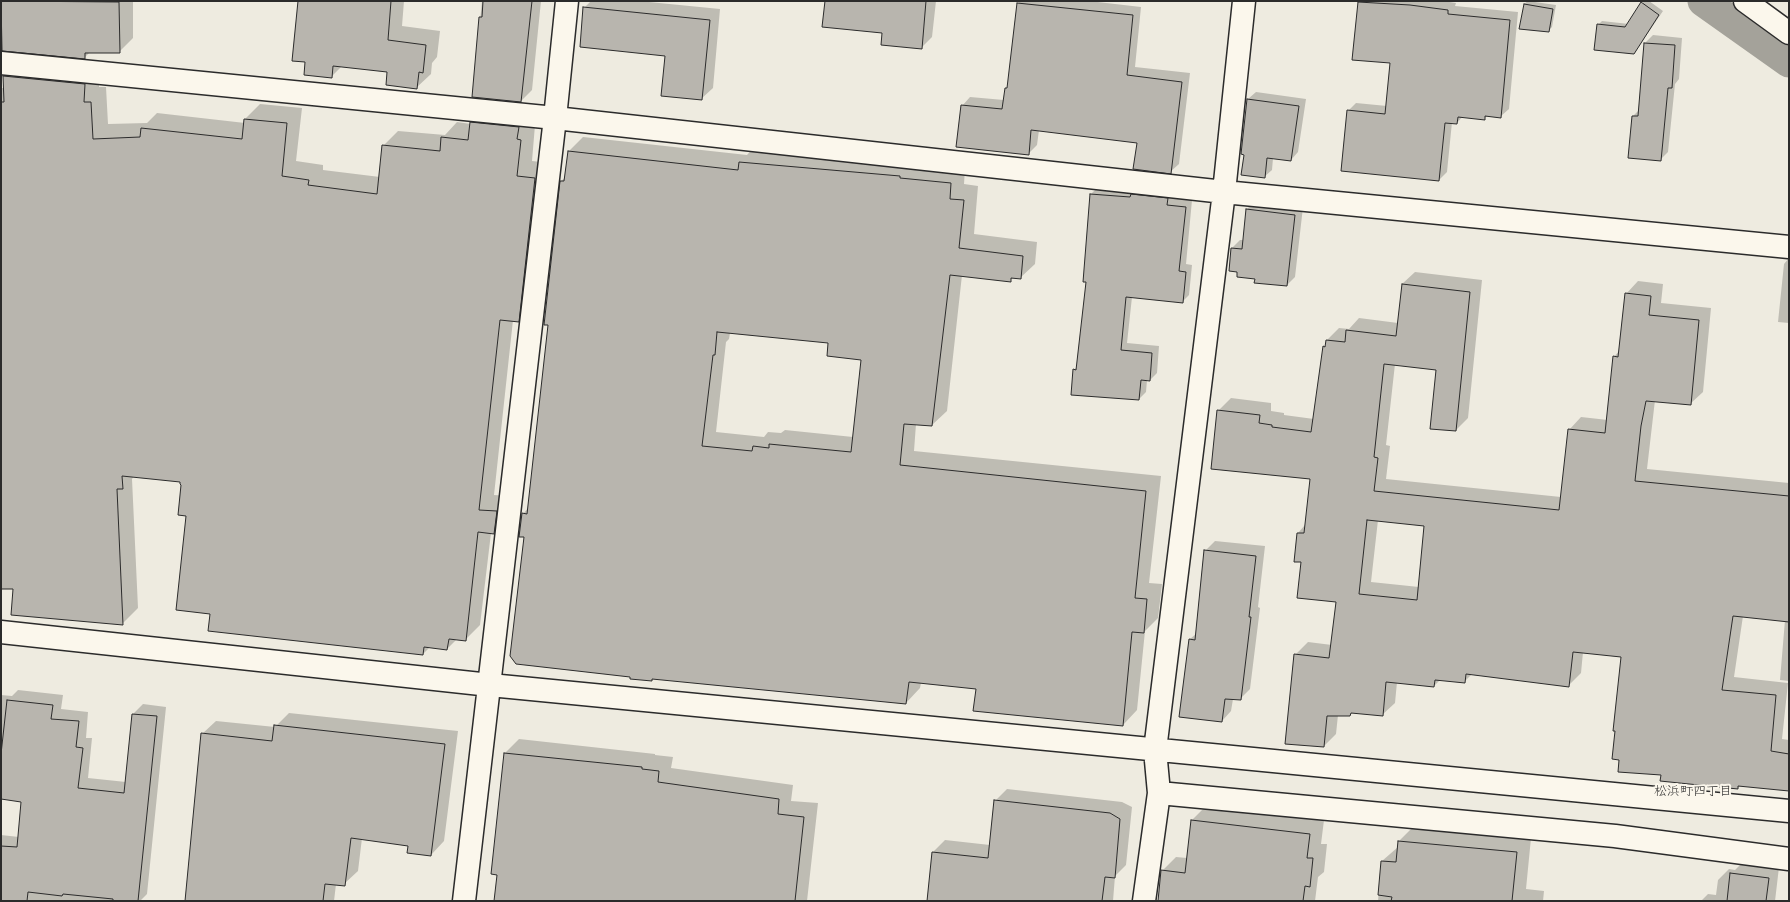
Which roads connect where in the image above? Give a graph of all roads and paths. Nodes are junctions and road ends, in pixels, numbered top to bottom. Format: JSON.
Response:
{"nodes":[{"id":1,"x":567,"y":1,"type":"edge"},
{"id":2,"x":1244,"y":1,"type":"edge"},
{"id":3,"x":1745,"y":1,"type":"edge"},
{"id":4,"x":1789,"y":33,"type":"edge"},
{"id":5,"x":1,"y":63,"type":"edge"},
{"id":6,"x":556,"y":118,"type":"junction"},
{"id":7,"x":1224,"y":192,"type":"junction"},
{"id":8,"x":1789,"y":247,"type":"edge"},
{"id":9,"x":1,"y":632,"type":"edge"},
{"id":10,"x":490,"y":685,"type":"junction"},
{"id":11,"x":1155,"y":750,"type":"junction"},
{"id":12,"x":1159,"y":793,"type":"junction"},
{"id":13,"x":1789,"y":811,"type":"edge"},
{"id":14,"x":1789,"y":859,"type":"edge"},
{"id":15,"x":464,"y":901,"type":"edge"},
{"id":16,"x":1144,"y":901,"type":"edge"}],
"edges":[{"from":1,"to":6,"type":"street"},
{"from":2,"to":7,"type":"street"},
{"from":3,"to":4,"type":"street"},
{"from":5,"to":6,"type":"street"},
{"from":6,"to":7,"type":"street"},
{"from":6,"to":10,"type":"street"},
{"from":7,"to":8,"type":"street"},
{"from":7,"to":11,"type":"street"},
{"from":9,"to":10,"type":"street"},
{"from":10,"to":11,"type":"street"},
{"from":10,"to":15,"type":"street"},
{"from":11,"to":12,"type":"street"},
{"from":11,"to":13,"type":"street"},
{"from":12,"to":14,"type":"street"},
{"from":12,"to":16,"type":"street"}]}
